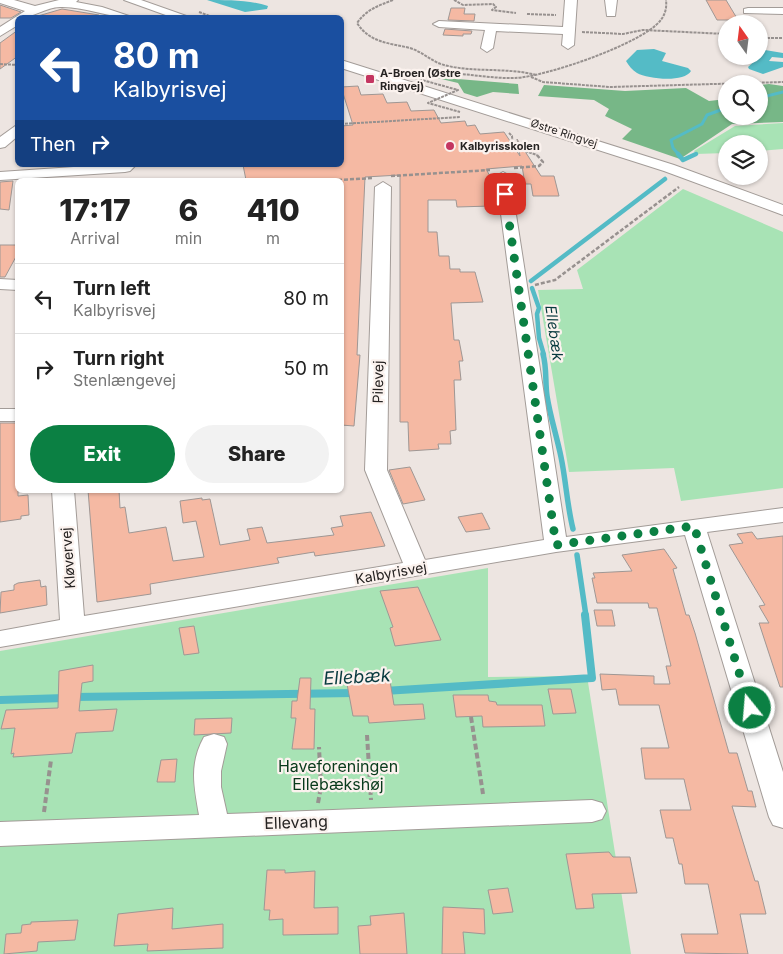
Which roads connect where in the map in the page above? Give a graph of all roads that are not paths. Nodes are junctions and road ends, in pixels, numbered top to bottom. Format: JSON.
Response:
{"nodes":[{"id":1,"x":2,"y":0,"type":"edge"},
{"id":2,"x":130,"y":0,"type":"edge"},
{"id":3,"x":570,"y":0,"type":"edge"},
{"id":4,"x":610,"y":0,"type":"edge"},
{"id":5,"x":67,"y":2,"type":"edge"},
{"id":6,"x":35,"y":10,"type":"junction"},
{"id":7,"x":748,"y":11,"type":"dead end"},
{"id":8,"x":783,"y":11,"type":"edge"},
{"id":9,"x":611,"y":14,"type":"dead end"},
{"id":10,"x":25,"y":15,"type":"edge"},
{"id":11,"x":119,"y":15,"type":"edge"},
{"id":12,"x":178,"y":15,"type":"edge"},
{"id":13,"x":15,"y":21,"type":"edge"},
{"id":14,"x":439,"y":24,"type":"dead end"},
{"id":15,"x":491,"y":27,"type":"junction"},
{"id":16,"x":569,"y":31,"type":"junction"},
{"id":17,"x":0,"y":32,"type":"edge"},
{"id":18,"x":568,"y":46,"type":"dead end"},
{"id":19,"x":487,"y":48,"type":"dead end"},
{"id":20,"x":344,"y":65,"type":"edge"},
{"id":21,"x":15,"y":131,"type":"edge"},
{"id":22,"x":0,"y":144,"type":"edge"},
{"id":23,"x":126,"y":167,"type":"edge"},
{"id":24,"x":501,"y":171,"type":"road end"},
{"id":25,"x":0,"y":176,"type":"edge"},
{"id":26,"x":383,"y":180,"type":"road end"},
{"id":27,"x":783,"y":210,"type":"edge"},
{"id":28,"x":0,"y":284,"type":"edge"},
{"id":29,"x":15,"y":284,"type":"edge"},
{"id":30,"x":0,"y":415,"type":"edge"},
{"id":31,"x":15,"y":415,"type":"edge"},
{"id":32,"x":63,"y":493,"type":"edge"},
{"id":33,"x":783,"y":515,"type":"edge"},
{"id":34,"x":694,"y":526,"type":"junction"},
{"id":35,"x":556,"y":545,"type":"junction"},
{"id":36,"x":417,"y":569,"type":"junction"},
{"id":37,"x":73,"y":626,"type":"junction"},
{"id":38,"x":0,"y":639,"type":"edge"},
{"id":39,"x":214,"y":744,"type":"dead end"},
{"id":40,"x":592,"y":811,"type":"dead end"},
{"id":41,"x":783,"y":817,"type":"edge"},
{"id":42,"x":213,"y":826,"type":"junction"},
{"id":43,"x":0,"y":834,"type":"edge"}],
"edges":[{"from":1,"to":6,"type":"street"},
{"from":2,"to":12,"type":"street"},
{"from":3,"to":16,"type":"street"},
{"from":4,"to":9,"type":"street"},
{"from":5,"to":6,"type":"street"},
{"from":5,"to":11,"type":"street"},
{"from":6,"to":10,"type":"street"},
{"from":7,"to":8,"type":"street"},
{"from":13,"to":17,"type":"street"},
{"from":14,"to":15,"type":"street"},
{"from":15,"to":16,"type":"street"},
{"from":15,"to":19,"type":"street"},
{"from":16,"to":18,"type":"street"},
{"from":20,"to":27,"type":"street","name":"Østre Ringvej"},
{"from":21,"to":22,"type":"street"},
{"from":23,"to":25,"type":"street"},
{"from":24,"to":35,"type":"street"},
{"from":26,"to":36,"type":"street","name":"Pilevej"},
{"from":28,"to":29,"type":"street"},
{"from":30,"to":31,"type":"street"},
{"from":32,"to":37,"type":"street","name":"Kløvervej"},
{"from":33,"to":34,"type":"street","name":"Kalbyrisvej"},
{"from":34,"to":35,"type":"street","name":"Kalbyrisvej"},
{"from":34,"to":41,"type":"street"},
{"from":35,"to":36,"type":"street","name":"Kalbyrisvej"},
{"from":36,"to":37,"type":"street","name":"Kalbyrisvej"},
{"from":37,"to":38,"type":"street","name":"Kalbyrisvej"},
{"from":39,"to":42,"type":"street"},
{"from":40,"to":42,"type":"street","name":"Ellevang"},
{"from":42,"to":43,"type":"street","name":"Ellevang"}]}
